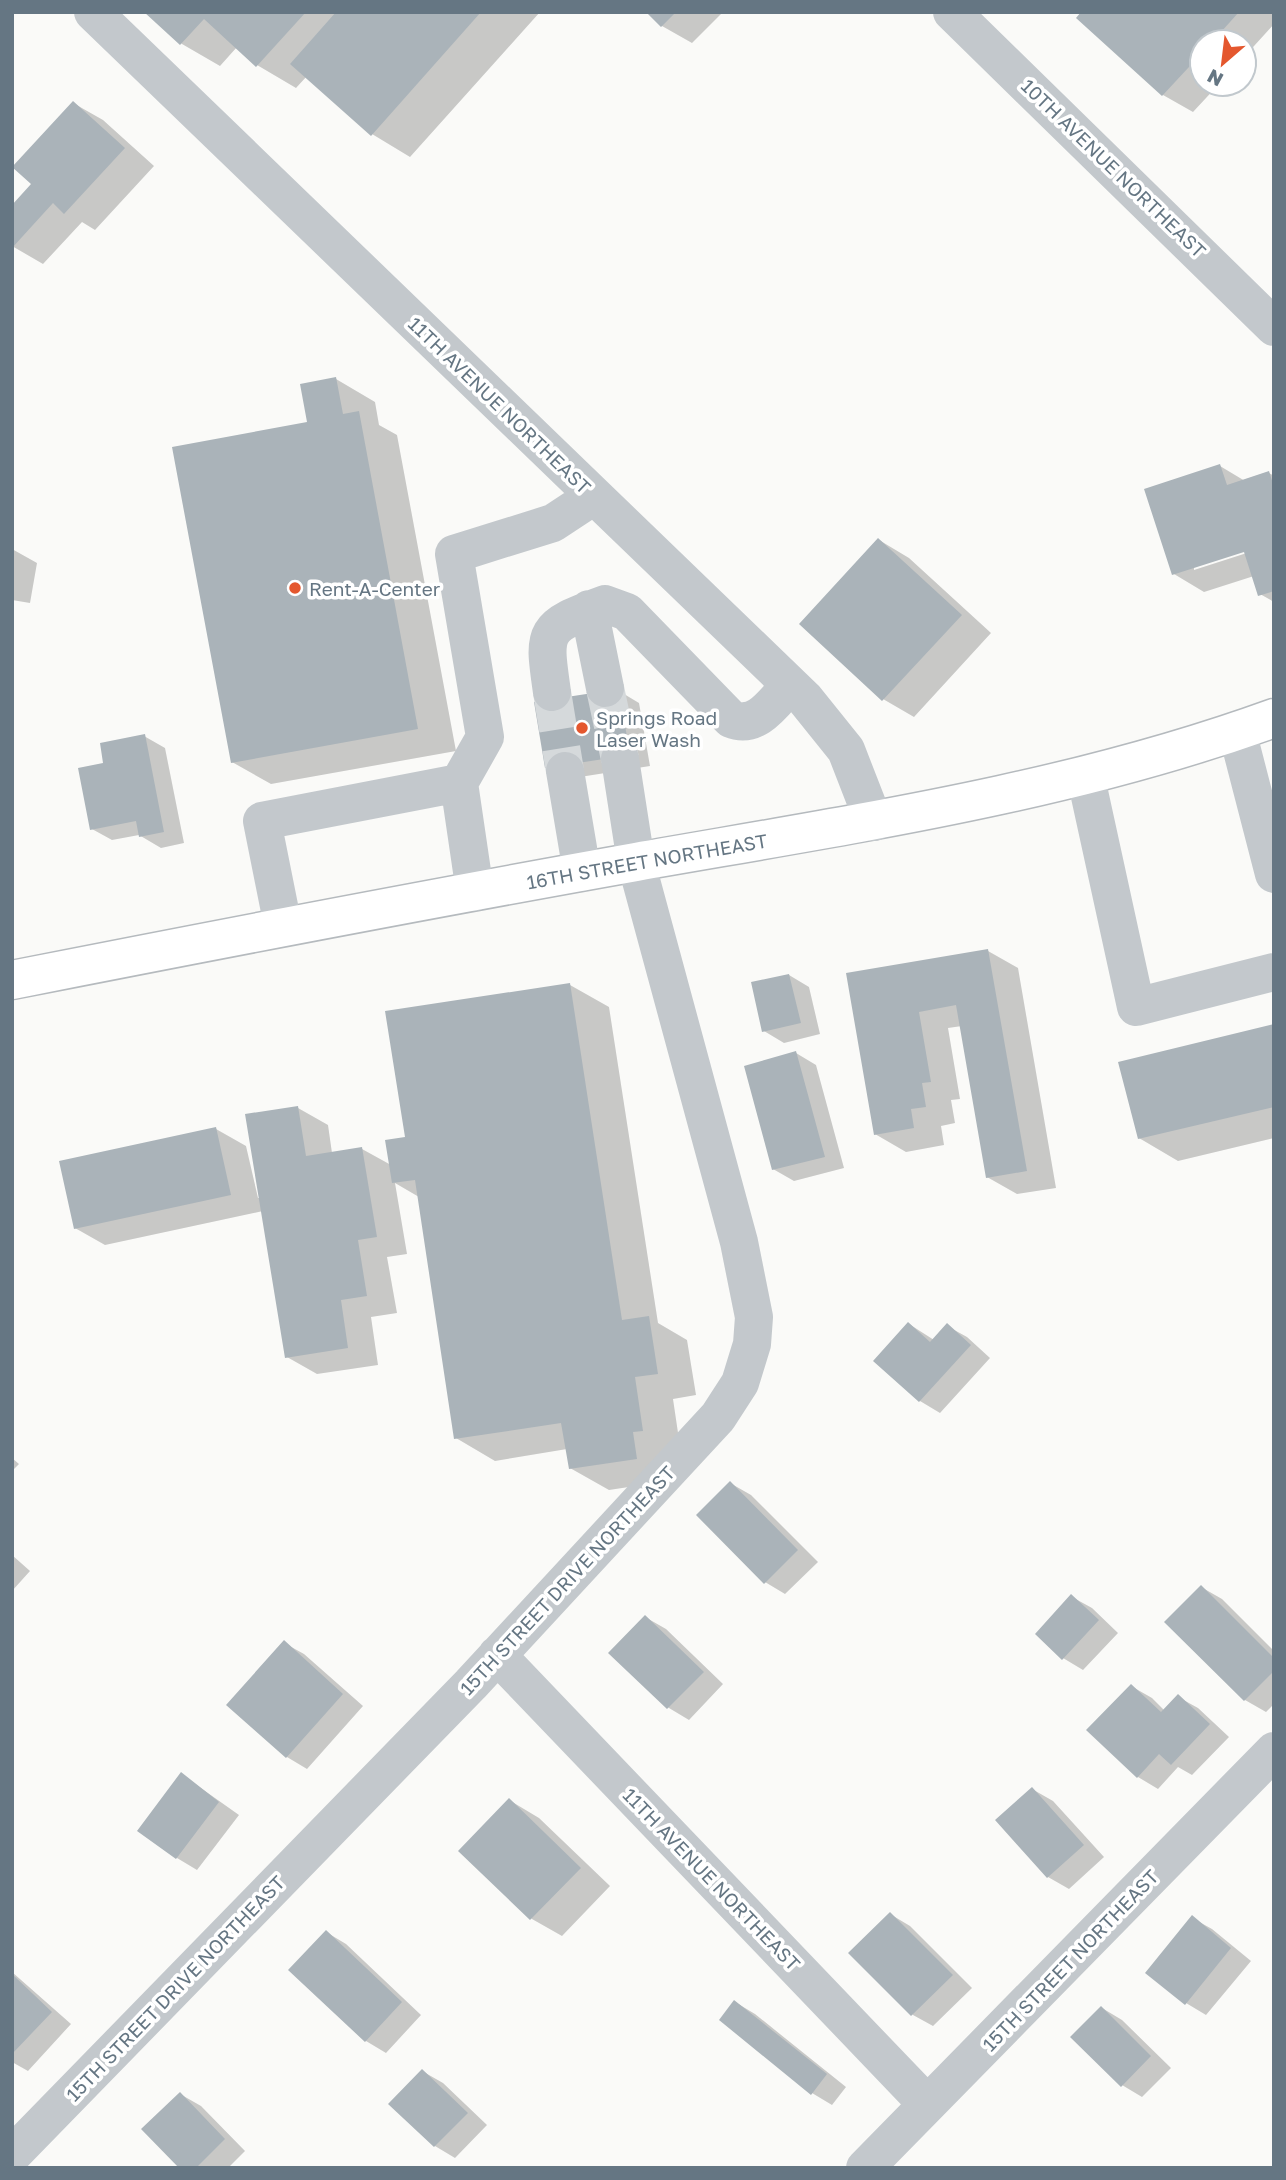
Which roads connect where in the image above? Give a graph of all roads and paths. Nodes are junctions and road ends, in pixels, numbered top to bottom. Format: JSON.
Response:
{"nodes":[{"id":1,"x":93,"y":12,"type":"edge"},
{"id":2,"x":952,"y":12,"type":"edge"},
{"id":3,"x":1269,"y":310,"type":"edge"},
{"id":4,"x":594,"y":496,"type":"junction"},
{"id":5,"x":589,"y":609,"type":"junction"},
{"id":6,"x":790,"y":685,"type":"junction"},
{"id":7,"x":605,"y":688,"type":"tunnel mouth"},
{"id":8,"x":552,"y":692,"type":"tunnel mouth"},
{"id":9,"x":1274,"y":718,"type":"edge"},
{"id":10,"x":1237,"y":731,"type":"junction"},
{"id":11,"x":620,"y":759,"type":"tunnel mouth"},
{"id":12,"x":565,"y":771,"type":"tunnel mouth"},
{"id":13,"x":1086,"y":778,"type":"junction"},
{"id":14,"x":459,"y":783,"type":"junction"},
{"id":15,"x":874,"y":822,"type":"junction"},
{"id":16,"x":636,"y":862,"type":"junction"},
{"id":17,"x":582,"y":872,"type":"junction"},
{"id":18,"x":1274,"y":874,"type":"edge"},
{"id":19,"x":475,"y":892,"type":"junction"},
{"id":20,"x":283,"y":926,"type":"junction"},
{"id":21,"x":1274,"y":972,"type":"edge"},
{"id":22,"x":12,"y":980,"type":"edge"},
{"id":23,"x":497,"y":1655,"type":"junction"},
{"id":24,"x":1274,"y":1751,"type":"edge"},
{"id":25,"x":926,"y":2103,"type":"junction"},
{"id":26,"x":12,"y":2155,"type":"edge"},
{"id":27,"x":865,"y":2168,"type":"edge"}],
"edges":[{"from":1,"to":4,"type":"street","name":"11TH AVENUE NORTHEAST"},
{"from":2,"to":3,"type":"street","name":"10TH AVENUE NORTHEAST"},
{"from":4,"to":6,"type":"street","name":"11TH AVENUE NORTHEAST"},
{"from":4,"to":14,"type":"street"},
{"from":5,"to":6,"type":"street"},
{"from":5,"to":7,"type":"street"},
{"from":5,"to":8,"type":"street"},
{"from":6,"to":15,"type":"street","name":"11TH AVENUE NORTHEAST"},
{"from":9,"to":10,"type":"main road","name":"16TH STREET NORTHEAST"},
{"from":10,"to":13,"type":"main road","name":"16TH STREET NORTHEAST"},
{"from":10,"to":18,"type":"street"},
{"from":11,"to":16,"type":"street","name":"15TH STREET DRIVE NORTHEAST"},
{"from":12,"to":17,"type":"street"},
{"from":13,"to":15,"type":"main road","name":"16TH STREET NORTHEAST"},
{"from":13,"to":21,"type":"street"},
{"from":14,"to":19,"type":"street"},
{"from":14,"to":20,"type":"street"},
{"from":15,"to":16,"type":"main road","name":"16TH STREET NORTHEAST"},
{"from":16,"to":17,"type":"main road","name":"16TH STREET NORTHEAST"},
{"from":16,"to":23,"type":"street","name":"15TH STREET DRIVE NORTHEAST"},
{"from":17,"to":19,"type":"main road","name":"16TH STREET NORTHEAST"},
{"from":19,"to":20,"type":"main road","name":"16TH STREET NORTHEAST"},
{"from":20,"to":22,"type":"main road","name":"16TH STREET NORTHEAST"},
{"from":23,"to":25,"type":"street","name":"11TH AVENUE NORTHEAST"},
{"from":23,"to":26,"type":"street","name":"15TH STREET DRIVE NORTHEAST"},
{"from":24,"to":25,"type":"street","name":"15TH STREET NORTHEAST"},
{"from":25,"to":27,"type":"street","name":"15TH STREET NORTHEAST"}]}
